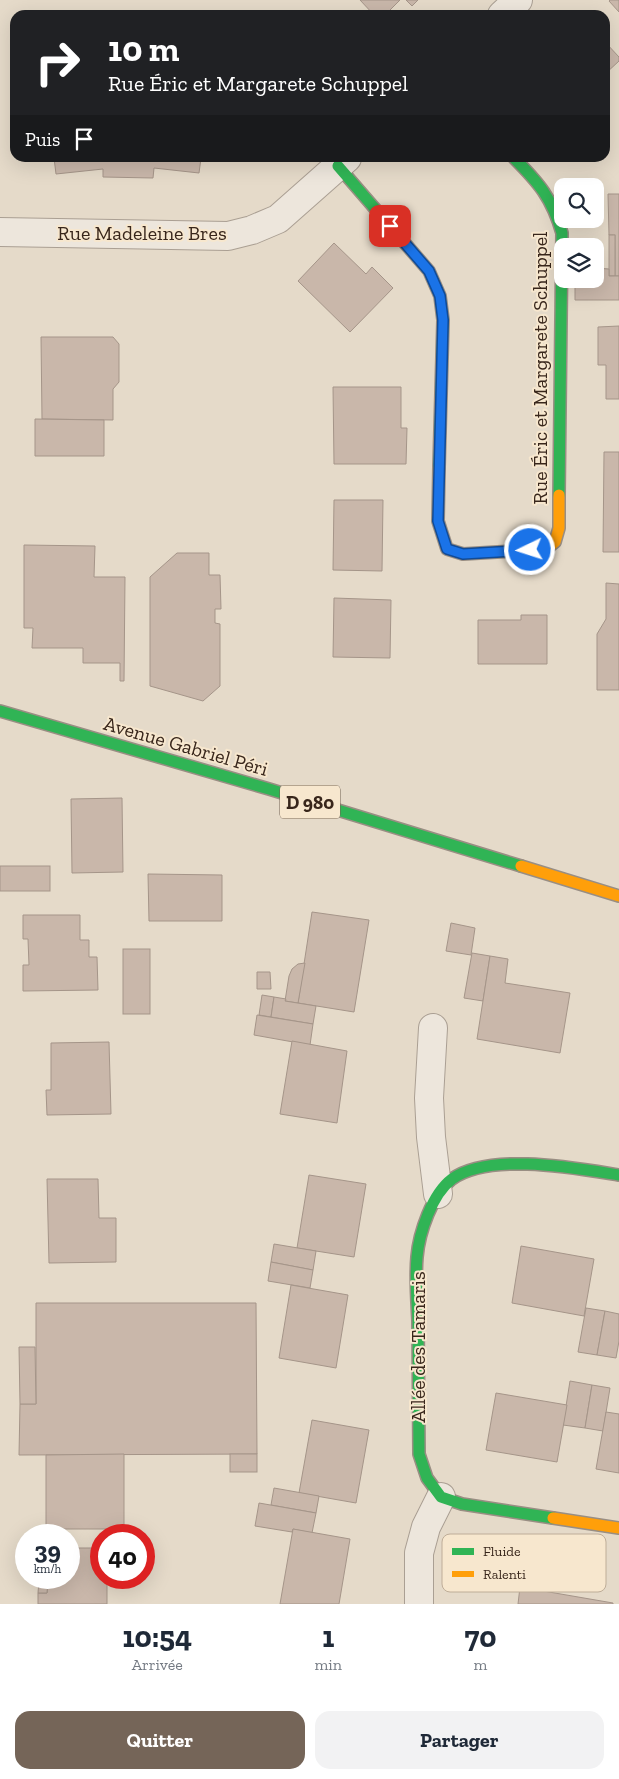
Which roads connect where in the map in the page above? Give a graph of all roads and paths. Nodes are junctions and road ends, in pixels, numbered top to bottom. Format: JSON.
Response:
{"nodes":[{"id":1,"x":518,"y":0,"type":"edge"},
{"id":2,"x":507,"y":10,"type":"edge"},
{"id":3,"x":342,"y":162,"type":"edge"},
{"id":4,"x":518,"y":162,"type":"edge"},
{"id":5,"x":0,"y":232,"type":"edge"},
{"id":6,"x":0,"y":711,"type":"edge"},
{"id":7,"x":619,"y":896,"type":"edge"},
{"id":8,"x":433,"y":1028,"type":"dead end"},
{"id":9,"x":619,"y":1175,"type":"edge"},
{"id":10,"x":438,"y":1194,"type":"junction"},
{"id":11,"x":441,"y":1497,"type":"junction"},
{"id":12,"x":619,"y":1528,"type":"edge"},
{"id":13,"x":419,"y":1604,"type":"edge"}],
"edges":[{"from":1,"to":2,"type":"street"},
{"from":3,"to":4,"type":"street","name":"Rue Éric et Margarete Schuppel"},
{"from":3,"to":5,"type":"street","name":"Rue Madeleine Bres"},
{"from":6,"to":7,"type":"street","name":"Avenue Gabriel Péri","number":"D 980"},
{"from":8,"to":10,"type":"street"},
{"from":9,"to":10,"type":"street","name":"Allée des Tamaris"},
{"from":10,"to":11,"type":"street","name":"Allée des Tamaris"},
{"from":11,"to":12,"type":"street"},
{"from":11,"to":13,"type":"street"}]}
